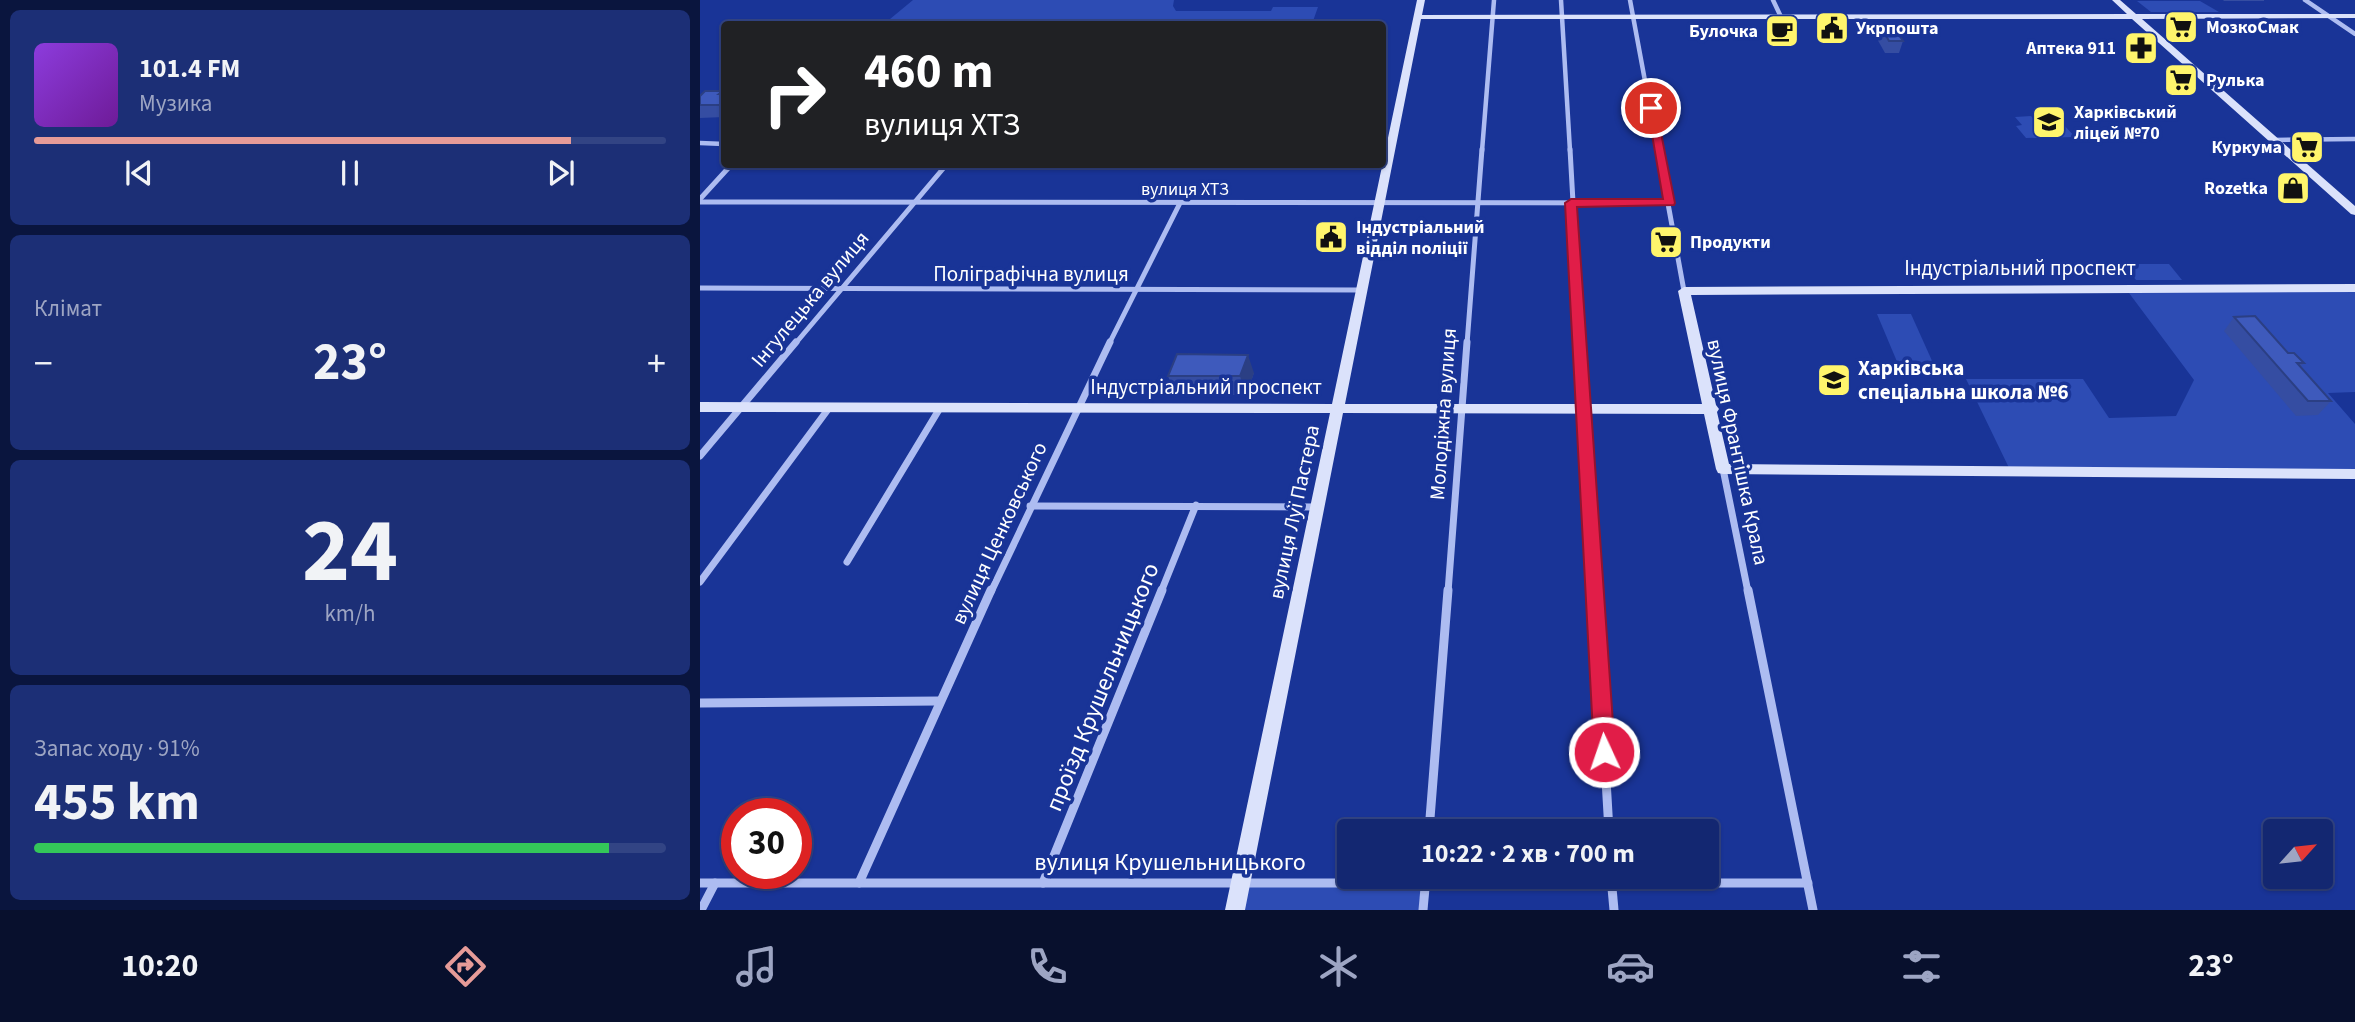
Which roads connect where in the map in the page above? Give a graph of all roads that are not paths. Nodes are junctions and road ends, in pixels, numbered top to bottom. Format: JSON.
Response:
{"nodes":[{"id":1,"x":1420,"y":0,"type":"edge"},
{"id":2,"x":1494,"y":0,"type":"edge"},
{"id":3,"x":1561,"y":0,"type":"edge"},
{"id":4,"x":1630,"y":0,"type":"edge"},
{"id":5,"x":1773,"y":0,"type":"edge"},
{"id":6,"x":2116,"y":0,"type":"edge"},
{"id":7,"x":2305,"y":0,"type":"edge"},
{"id":8,"x":2134,"y":16,"type":"junction"},
{"id":9,"x":2329,"y":16,"type":"junction"},
{"id":10,"x":2355,"y":16,"type":"edge"},
{"id":11,"x":1417,"y":17,"type":"junction"},
{"id":12,"x":1493,"y":17,"type":"junction"},
{"id":13,"x":1562,"y":17,"type":"junction"},
{"id":14,"x":1634,"y":17,"type":"junction"},
{"id":15,"x":1781,"y":17,"type":"junction"},
{"id":16,"x":2355,"y":34,"type":"edge"},
{"id":17,"x":2273,"y":139,"type":"junction"},
{"id":18,"x":2355,"y":139,"type":"edge"},
{"id":19,"x":700,"y":143,"type":"edge"},
{"id":20,"x":721,"y":144,"type":"edge"},
{"id":21,"x":1386,"y":144,"type":"edge"},
{"id":22,"x":729,"y":168,"type":"edge"},
{"id":23,"x":944,"y":168,"type":"edge"},
{"id":24,"x":1383,"y":168,"type":"edge"},
{"id":25,"x":700,"y":201,"type":"edge"},
{"id":26,"x":916,"y":202,"type":"junction"},
{"id":27,"x":1180,"y":203,"type":"junction"},
{"id":28,"x":1378,"y":203,"type":"junction"},
{"id":29,"x":1479,"y":203,"type":"junction"},
{"id":30,"x":1571,"y":203,"type":"junction"},
{"id":31,"x":1669,"y":203,"type":"junction"},
{"id":32,"x":2355,"y":212,"type":"edge"},
{"id":33,"x":700,"y":288,"type":"edge"},
{"id":34,"x":2355,"y":288,"type":"edge"},
{"id":35,"x":840,"y":289,"type":"junction"},
{"id":36,"x":1135,"y":290,"type":"junction"},
{"id":37,"x":1361,"y":290,"type":"junction"},
{"id":38,"x":1684,"y":291,"type":"junction"},
{"id":39,"x":700,"y":407,"type":"edge"},
{"id":40,"x":741,"y":407,"type":"junction"},
{"id":41,"x":829,"y":408,"type":"junction"},
{"id":42,"x":940,"y":408,"type":"junction"},
{"id":43,"x":1077,"y":408,"type":"junction"},
{"id":44,"x":1337,"y":409,"type":"junction"},
{"id":45,"x":1462,"y":409,"type":"junction"},
{"id":46,"x":1585,"y":409,"type":"junction"},
{"id":47,"x":1712,"y":409,"type":"junction"},
{"id":48,"x":700,"y":456,"type":"edge"},
{"id":49,"x":1723,"y":469,"type":"junction"},
{"id":50,"x":2355,"y":474,"type":"edge"},
{"id":51,"x":1196,"y":505,"type":"junction"},
{"id":52,"x":1030,"y":506,"type":"junction"},
{"id":53,"x":1317,"y":507,"type":"junction"},
{"id":54,"x":847,"y":562,"type":"dead end"},
{"id":55,"x":700,"y":582,"type":"edge"},
{"id":56,"x":939,"y":701,"type":"junction"},
{"id":57,"x":700,"y":703,"type":"edge"},
{"id":58,"x":1430,"y":819,"type":"edge"},
{"id":59,"x":1608,"y":819,"type":"edge"},
{"id":60,"x":1337,"y":881,"type":"edge"},
{"id":61,"x":1719,"y":882,"type":"edge"},
{"id":62,"x":700,"y":883,"type":"edge"},
{"id":63,"x":715,"y":883,"type":"junction"},
{"id":64,"x":859,"y":883,"type":"junction"},
{"id":65,"x":1043,"y":883,"type":"junction"},
{"id":66,"x":1240,"y":883,"type":"junction"},
{"id":67,"x":1808,"y":883,"type":"junction"},
{"id":68,"x":1424,"y":889,"type":"edge"},
{"id":69,"x":1613,"y":889,"type":"edge"},
{"id":70,"x":701,"y":910,"type":"edge"},
{"id":71,"x":1235,"y":910,"type":"edge"},
{"id":72,"x":1423,"y":910,"type":"edge"},
{"id":73,"x":1614,"y":910,"type":"edge"},
{"id":74,"x":1813,"y":910,"type":"edge"}],
"edges":[{"from":1,"to":11,"type":"street","name":"вулиця Луї Пастера"},
{"from":2,"to":12,"type":"street","name":"Молодіжна вулиця"},
{"from":3,"to":13,"type":"street"},
{"from":4,"to":14,"type":"street","name":"вулиця Франтішка Крала"},
{"from":5,"to":15,"type":"street"},
{"from":6,"to":8,"type":"street"},
{"from":7,"to":9,"type":"street"},
{"from":8,"to":9,"type":"street"},
{"from":8,"to":15,"type":"street"},
{"from":8,"to":17,"type":"street"},
{"from":9,"to":10,"type":"street"},
{"from":9,"to":16,"type":"street"},
{"from":11,"to":12,"type":"street"},
{"from":11,"to":21,"type":"street","name":"вулиця Луї Пастера"},
{"from":12,"to":13,"type":"street"},
{"from":12,"to":29,"type":"street","name":"Молодіжна вулиця"},
{"from":13,"to":14,"type":"street"},
{"from":13,"to":30,"type":"street"},
{"from":14,"to":15,"type":"street"},
{"from":14,"to":31,"type":"street","name":"вулиця Франтішка Крала"},
{"from":17,"to":18,"type":"street"},
{"from":17,"to":32,"type":"street"},
{"from":19,"to":20,"type":"street"},
{"from":22,"to":25,"type":"street"},
{"from":23,"to":26,"type":"street","name":"Інгулецька вулиця"},
{"from":24,"to":28,"type":"street","name":"вулиця Луї Пастера"},
{"from":25,"to":26,"type":"street","name":"вулиця ХТЗ"},
{"from":26,"to":27,"type":"street","name":"вулиця ХТЗ"},
{"from":26,"to":35,"type":"street","name":"Інгулецька вулиця"},
{"from":27,"to":28,"type":"street","name":"вулиця ХТЗ"},
{"from":27,"to":36,"type":"street","name":"вулиця Ценковського"},
{"from":28,"to":29,"type":"street","name":"вулиця ХТЗ"},
{"from":28,"to":37,"type":"street","name":"вулиця Луї Пастера"},
{"from":29,"to":30,"type":"street","name":"вулиця ХТЗ"},
{"from":29,"to":45,"type":"street","name":"Молодіжна вулиця"},
{"from":30,"to":31,"type":"street","name":"вулиця ХТЗ"},
{"from":30,"to":46,"type":"street"},
{"from":31,"to":38,"type":"street","name":"вулиця Франтішка Крала"},
{"from":33,"to":35,"type":"street","name":"Поліграфічна вулиця"},
{"from":34,"to":38,"type":"street","name":"Індустріальний проспект"},
{"from":35,"to":36,"type":"street","name":"Поліграфічна вулиця"},
{"from":35,"to":40,"type":"street","name":"Інгулецька вулиця"},
{"from":36,"to":37,"type":"street","name":"Поліграфічна вулиця"},
{"from":36,"to":43,"type":"street","name":"вулиця Ценковського"},
{"from":37,"to":44,"type":"street","name":"вулиця Луї Пастера"},
{"from":38,"to":47,"type":"street","name":"вулиця Франтішка Крала"},
{"from":39,"to":40,"type":"street","name":"Індустріальний проспект"},
{"from":40,"to":41,"type":"street","name":"Індустріальний проспект"},
{"from":40,"to":48,"type":"street","name":"Інгулецька вулиця"},
{"from":41,"to":42,"type":"street","name":"Індустріальний проспект"},
{"from":41,"to":55,"type":"street"},
{"from":42,"to":43,"type":"street","name":"Індустріальний проспект"},
{"from":42,"to":54,"type":"street"},
{"from":43,"to":44,"type":"street","name":"Індустріальний проспект"},
{"from":43,"to":52,"type":"street","name":"вулиця Ценковського"},
{"from":44,"to":45,"type":"street","name":"Індустріальний проспект"},
{"from":44,"to":53,"type":"street","name":"вулиця Луї Пастера"},
{"from":45,"to":46,"type":"street","name":"Індустріальний проспект"},
{"from":45,"to":58,"type":"street","name":"Молодіжна вулиця"},
{"from":46,"to":47,"type":"street","name":"Індустріальний проспект"},
{"from":46,"to":59,"type":"street"},
{"from":47,"to":49,"type":"street","name":"вулиця Франтішка Крала"},
{"from":49,"to":50,"type":"street"},
{"from":49,"to":67,"type":"street","name":"вулиця Франтішка Крала"},
{"from":51,"to":52,"type":"street"},
{"from":51,"to":53,"type":"street"},
{"from":51,"to":65,"type":"street","name":"проїзд Крушельницького"},
{"from":52,"to":56,"type":"street","name":"вулиця Ценковського"},
{"from":53,"to":66,"type":"street","name":"вулиця Луї Пастера"},
{"from":56,"to":57,"type":"street"},
{"from":56,"to":64,"type":"street","name":"вулиця Ценковського"},
{"from":60,"to":66,"type":"street","name":"вулиця Крушельницького"},
{"from":61,"to":67,"type":"street","name":"вулиця Крушельницького"},
{"from":62,"to":63,"type":"street","name":"вулиця Крушельницького"},
{"from":63,"to":64,"type":"street","name":"вулиця Крушельницького"},
{"from":63,"to":70,"type":"street"},
{"from":64,"to":65,"type":"street","name":"вулиця Крушельницького"},
{"from":65,"to":66,"type":"street","name":"вулиця Крушельницького"},
{"from":66,"to":71,"type":"street","name":"вулиця Луї Пастера"},
{"from":67,"to":74,"type":"street","name":"вулиця Франтішка Крала"},
{"from":68,"to":72,"type":"street"},
{"from":69,"to":73,"type":"street"}]}
